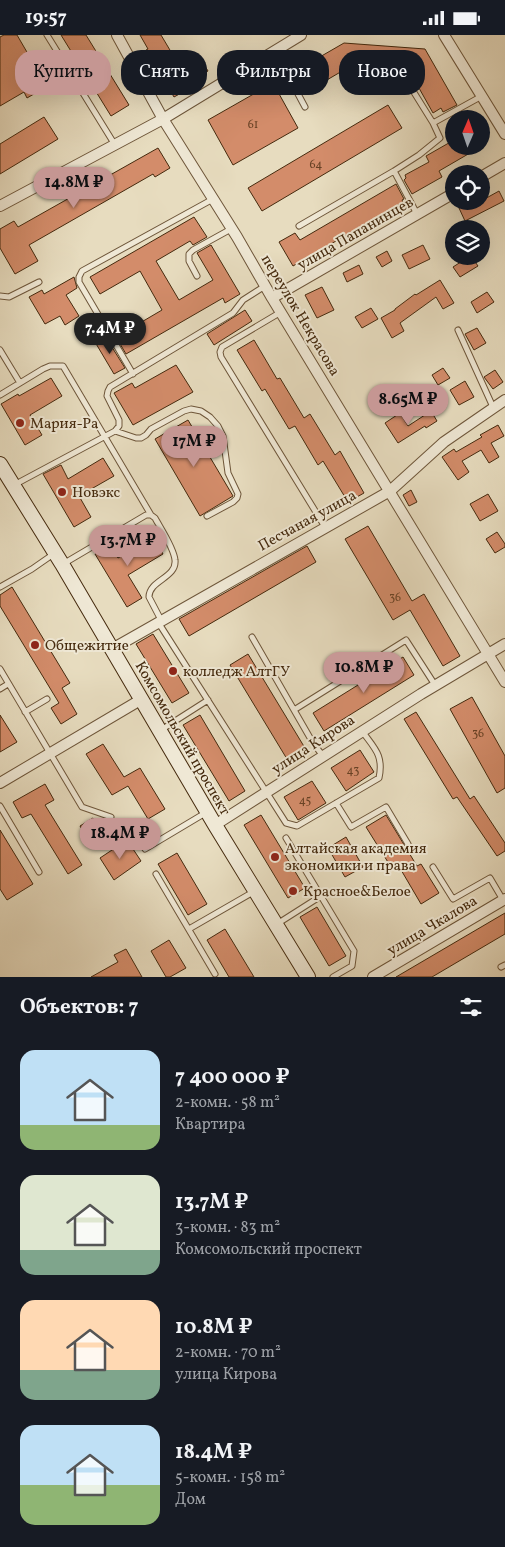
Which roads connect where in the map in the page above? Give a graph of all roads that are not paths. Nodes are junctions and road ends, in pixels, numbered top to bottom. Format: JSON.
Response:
{"nodes":[{"id":1,"x":47,"y":35,"type":"edge"},
{"id":2,"x":116,"y":35,"type":"edge"},
{"id":3,"x":301,"y":35,"type":"edge"},
{"id":4,"x":444,"y":35,"type":"edge"},
{"id":5,"x":276,"y":50,"type":"edge"},
{"id":6,"x":217,"y":86,"type":"edge"},
{"id":7,"x":298,"y":95,"type":"edge"},
{"id":8,"x":416,"y":95,"type":"edge"},
{"id":9,"x":482,"y":96,"type":"junction"},
{"id":10,"x":305,"y":107,"type":"dead end"},
{"id":11,"x":164,"y":119,"type":"junction"},
{"id":12,"x":433,"y":123,"type":"junction"},
{"id":13,"x":505,"y":134,"type":"edge"},
{"id":14,"x":115,"y":145,"type":"junction"},
{"id":15,"x":505,"y":163,"type":"edge"},
{"id":16,"x":394,"y":171,"type":"junction"},
{"id":17,"x":490,"y":172,"type":"edge"},
{"id":18,"x":213,"y":198,"type":"junction"},
{"id":19,"x":445,"y":198,"type":"edge"},
{"id":20,"x":0,"y":206,"type":"edge"},
{"id":21,"x":417,"y":215,"type":"junction"},
{"id":22,"x":298,"y":226,"type":"dead end"},
{"id":23,"x":232,"y":229,"type":"junction"},
{"id":24,"x":197,"y":276,"type":"dead end"},
{"id":25,"x":39,"y":282,"type":"dead end"},
{"id":26,"x":265,"y":286,"type":"junction"},
{"id":27,"x":0,"y":296,"type":"edge"},
{"id":28,"x":272,"y":298,"type":"junction"},
{"id":29,"x":281,"y":312,"type":"junction"},
{"id":30,"x":458,"y":329,"type":"dead end"},
{"id":31,"x":0,"y":350,"type":"edge"},
{"id":32,"x":133,"y":374,"type":"junction"},
{"id":33,"x":20,"y":383,"type":"junction"},
{"id":34,"x":0,"y":395,"type":"edge"},
{"id":35,"x":505,"y":400,"type":"edge"},
{"id":36,"x":493,"y":407,"type":"junction"},
{"id":37,"x":115,"y":431,"type":"junction"},
{"id":38,"x":106,"y":436,"type":"junction"},
{"id":39,"x":0,"y":464,"type":"edge"},
{"id":40,"x":14,"y":485,"type":"junction"},
{"id":41,"x":390,"y":491,"type":"junction"},
{"id":42,"x":152,"y":515,"type":"junction"},
{"id":43,"x":207,"y":517,"type":"dead end"},
{"id":44,"x":326,"y":527,"type":"junction"},
{"id":45,"x":59,"y":558,"type":"junction"},
{"id":46,"x":0,"y":587,"type":"edge"},
{"id":47,"x":159,"y":621,"type":"junction"},
{"id":48,"x":252,"y":637,"type":"dead end"},
{"id":49,"x":505,"y":644,"type":"edge"},
{"id":50,"x":112,"y":649,"type":"junction"},
{"id":51,"x":488,"y":654,"type":"junction"},
{"id":52,"x":0,"y":669,"type":"edge"},
{"id":53,"x":505,"y":682,"type":"edge"},
{"id":54,"x":8,"y":684,"type":"junction"},
{"id":55,"x":435,"y":685,"type":"junction"},
{"id":56,"x":0,"y":689,"type":"edge"},
{"id":57,"x":47,"y":699,"type":"dead end"},
{"id":58,"x":142,"y":699,"type":"junction"},
{"id":59,"x":208,"y":700,"type":"junction"},
{"id":60,"x":294,"y":710,"type":"junction"},
{"id":61,"x":25,"y":712,"type":"junction"},
{"id":62,"x":161,"y":730,"type":"junction"},
{"id":63,"x":362,"y":731,"type":"junction"},
{"id":64,"x":50,"y":754,"type":"junction"},
{"id":65,"x":323,"y":756,"type":"junction"},
{"id":66,"x":0,"y":783,"type":"edge"},
{"id":67,"x":266,"y":792,"type":"junction"},
{"id":68,"x":336,"y":803,"type":"junction"},
{"id":69,"x":0,"y":806,"type":"edge"},
{"id":70,"x":208,"y":812,"type":"junction"},
{"id":71,"x":111,"y":817,"type":"dead end"},
{"id":72,"x":215,"y":825,"type":"junction"},
{"id":73,"x":286,"y":838,"type":"dead end"},
{"id":74,"x":408,"y":844,"type":"dead end"},
{"id":75,"x":145,"y":849,"type":"dead end"},
{"id":76,"x":434,"y":867,"type":"dead end"},
{"id":77,"x":39,"y":872,"type":"dead end"},
{"id":78,"x":156,"y":874,"type":"dead end"},
{"id":79,"x":256,"y":890,"type":"junction"},
{"id":80,"x":321,"y":896,"type":"junction"},
{"id":81,"x":504,"y":900,"type":"edge"},
{"id":82,"x":276,"y":924,"type":"junction"},
{"id":83,"x":189,"y":929,"type":"junction"},
{"id":84,"x":215,"y":974,"type":"dead end"},
{"id":85,"x":308,"y":977,"type":"edge"},
{"id":86,"x":333,"y":977,"type":"edge"},
{"id":87,"x":373,"y":977,"type":"edge"}],
"edges":[{"from":1,"to":14,"type":"lane"},
{"from":2,"to":11,"type":"street","name":"переулок Некрасова"},
{"from":3,"to":5,"type":"street"},
{"from":4,"to":9,"type":"street"},
{"from":6,"to":11,"type":"street"},
{"from":7,"to":10,"type":"lane"},
{"from":8,"to":12,"type":"lane"},
{"from":9,"to":12,"type":"lane"},
{"from":9,"to":13,"type":"street"},
{"from":11,"to":14,"type":"street"},
{"from":11,"to":18,"type":"street","name":"переулок Некрасова"},
{"from":12,"to":16,"type":"lane"},
{"from":14,"to":20,"type":"street"},
{"from":15,"to":17,"type":"street"},
{"from":16,"to":21,"type":"lane"},
{"from":16,"to":22,"type":"lane"},
{"from":18,"to":23,"type":"street","name":"переулок Некрасова"},
{"from":18,"to":32,"type":"lane"},
{"from":19,"to":21,"type":"street","name":"улица Папанинцев"},
{"from":21,"to":28,"type":"street","name":"улица Папанинцев"},
{"from":23,"to":24,"type":"lane"},
{"from":23,"to":26,"type":"street","name":"переулок Некрасова"},
{"from":25,"to":27,"type":"lane"},
{"from":26,"to":28,"type":"street","name":"переулок Некрасова"},
{"from":26,"to":32,"type":"lane"},
{"from":28,"to":29,"type":"street","name":"переулок Некрасова"},
{"from":29,"to":41,"type":"street","name":"переулок Некрасова"},
{"from":29,"to":44,"type":"lane"},
{"from":30,"to":36,"type":"lane"},
{"from":31,"to":33,"type":"lane"},
{"from":32,"to":37,"type":"lane"},
{"from":33,"to":34,"type":"lane"},
{"from":33,"to":38,"type":"lane"},
{"from":35,"to":36,"type":"street","name":"Песчаная улица"},
{"from":36,"to":41,"type":"street","name":"Песчаная улица"},
{"from":37,"to":38,"type":"lane"},
{"from":37,"to":43,"type":"lane"},
{"from":38,"to":40,"type":"lane"},
{"from":38,"to":42,"type":"lane"},
{"from":39,"to":40,"type":"main road","name":"Комсомольский проспект"},
{"from":40,"to":45,"type":"main road","name":"Комсомольский проспект"},
{"from":41,"to":44,"type":"street","name":"Песчаная улица"},
{"from":41,"to":51,"type":"street","name":"переулок Некрасова"},
{"from":42,"to":45,"type":"lane"},
{"from":42,"to":47,"type":"lane"},
{"from":44,"to":47,"type":"street","name":"Песчаная улица"},
{"from":45,"to":46,"type":"lane"},
{"from":45,"to":50,"type":"main road","name":"Комсомольский проспект"},
{"from":47,"to":50,"type":"street","name":"Песчаная улица"},
{"from":47,"to":59,"type":"lane"},
{"from":48,"to":60,"type":"lane"},
{"from":49,"to":51,"type":"street","name":"улица Кирова"},
{"from":50,"to":58,"type":"main road","name":"Комсомольский проспект"},
{"from":51,"to":53,"type":"street","name":"переулок Некрасова"},
{"from":51,"to":55,"type":"street","name":"улица Кирова"},
{"from":52,"to":54,"type":"lane"},
{"from":54,"to":56,"type":"lane"},
{"from":54,"to":61,"type":"lane"},
{"from":55,"to":60,"type":"lane"},
{"from":55,"to":63,"type":"street","name":"улица Кирова"},
{"from":57,"to":61,"type":"lane"},
{"from":58,"to":62,"type":"main road","name":"Комсомольский проспект"},
{"from":58,"to":64,"type":"street"},
{"from":59,"to":62,"type":"lane"},
{"from":59,"to":67,"type":"lane"},
{"from":60,"to":65,"type":"lane"},
{"from":61,"to":64,"type":"lane"},
{"from":62,"to":70,"type":"main road","name":"Комсомольский проспект"},
{"from":63,"to":65,"type":"street","name":"улица Кирова"},
{"from":63,"to":68,"type":"lane"},
{"from":64,"to":66,"type":"street"},
{"from":64,"to":71,"type":"lane"},
{"from":65,"to":67,"type":"street","name":"улица Кирова"},
{"from":67,"to":68,"type":"lane"},
{"from":67,"to":72,"type":"street","name":"улица Кирова"},
{"from":68,"to":74,"type":"lane"},
{"from":69,"to":77,"type":"lane"},
{"from":70,"to":72,"type":"main road","name":"Комсомольский проспект"},
{"from":70,"to":75,"type":"lane"},
{"from":72,"to":79,"type":"main road","name":"Комсомольский проспект"},
{"from":73,"to":80,"type":"lane"},
{"from":76,"to":81,"type":"lane"},
{"from":78,"to":83,"type":"lane"},
{"from":79,"to":82,"type":"main road","name":"Комсомольский проспект"},
{"from":79,"to":83,"type":"lane"},
{"from":80,"to":82,"type":"lane"},
{"from":80,"to":86,"type":"lane"},
{"from":81,"to":87,"type":"street","name":"улица Чкалова"},
{"from":82,"to":85,"type":"main road","name":"Комсомольский проспект"},
{"from":83,"to":84,"type":"lane"}]}
